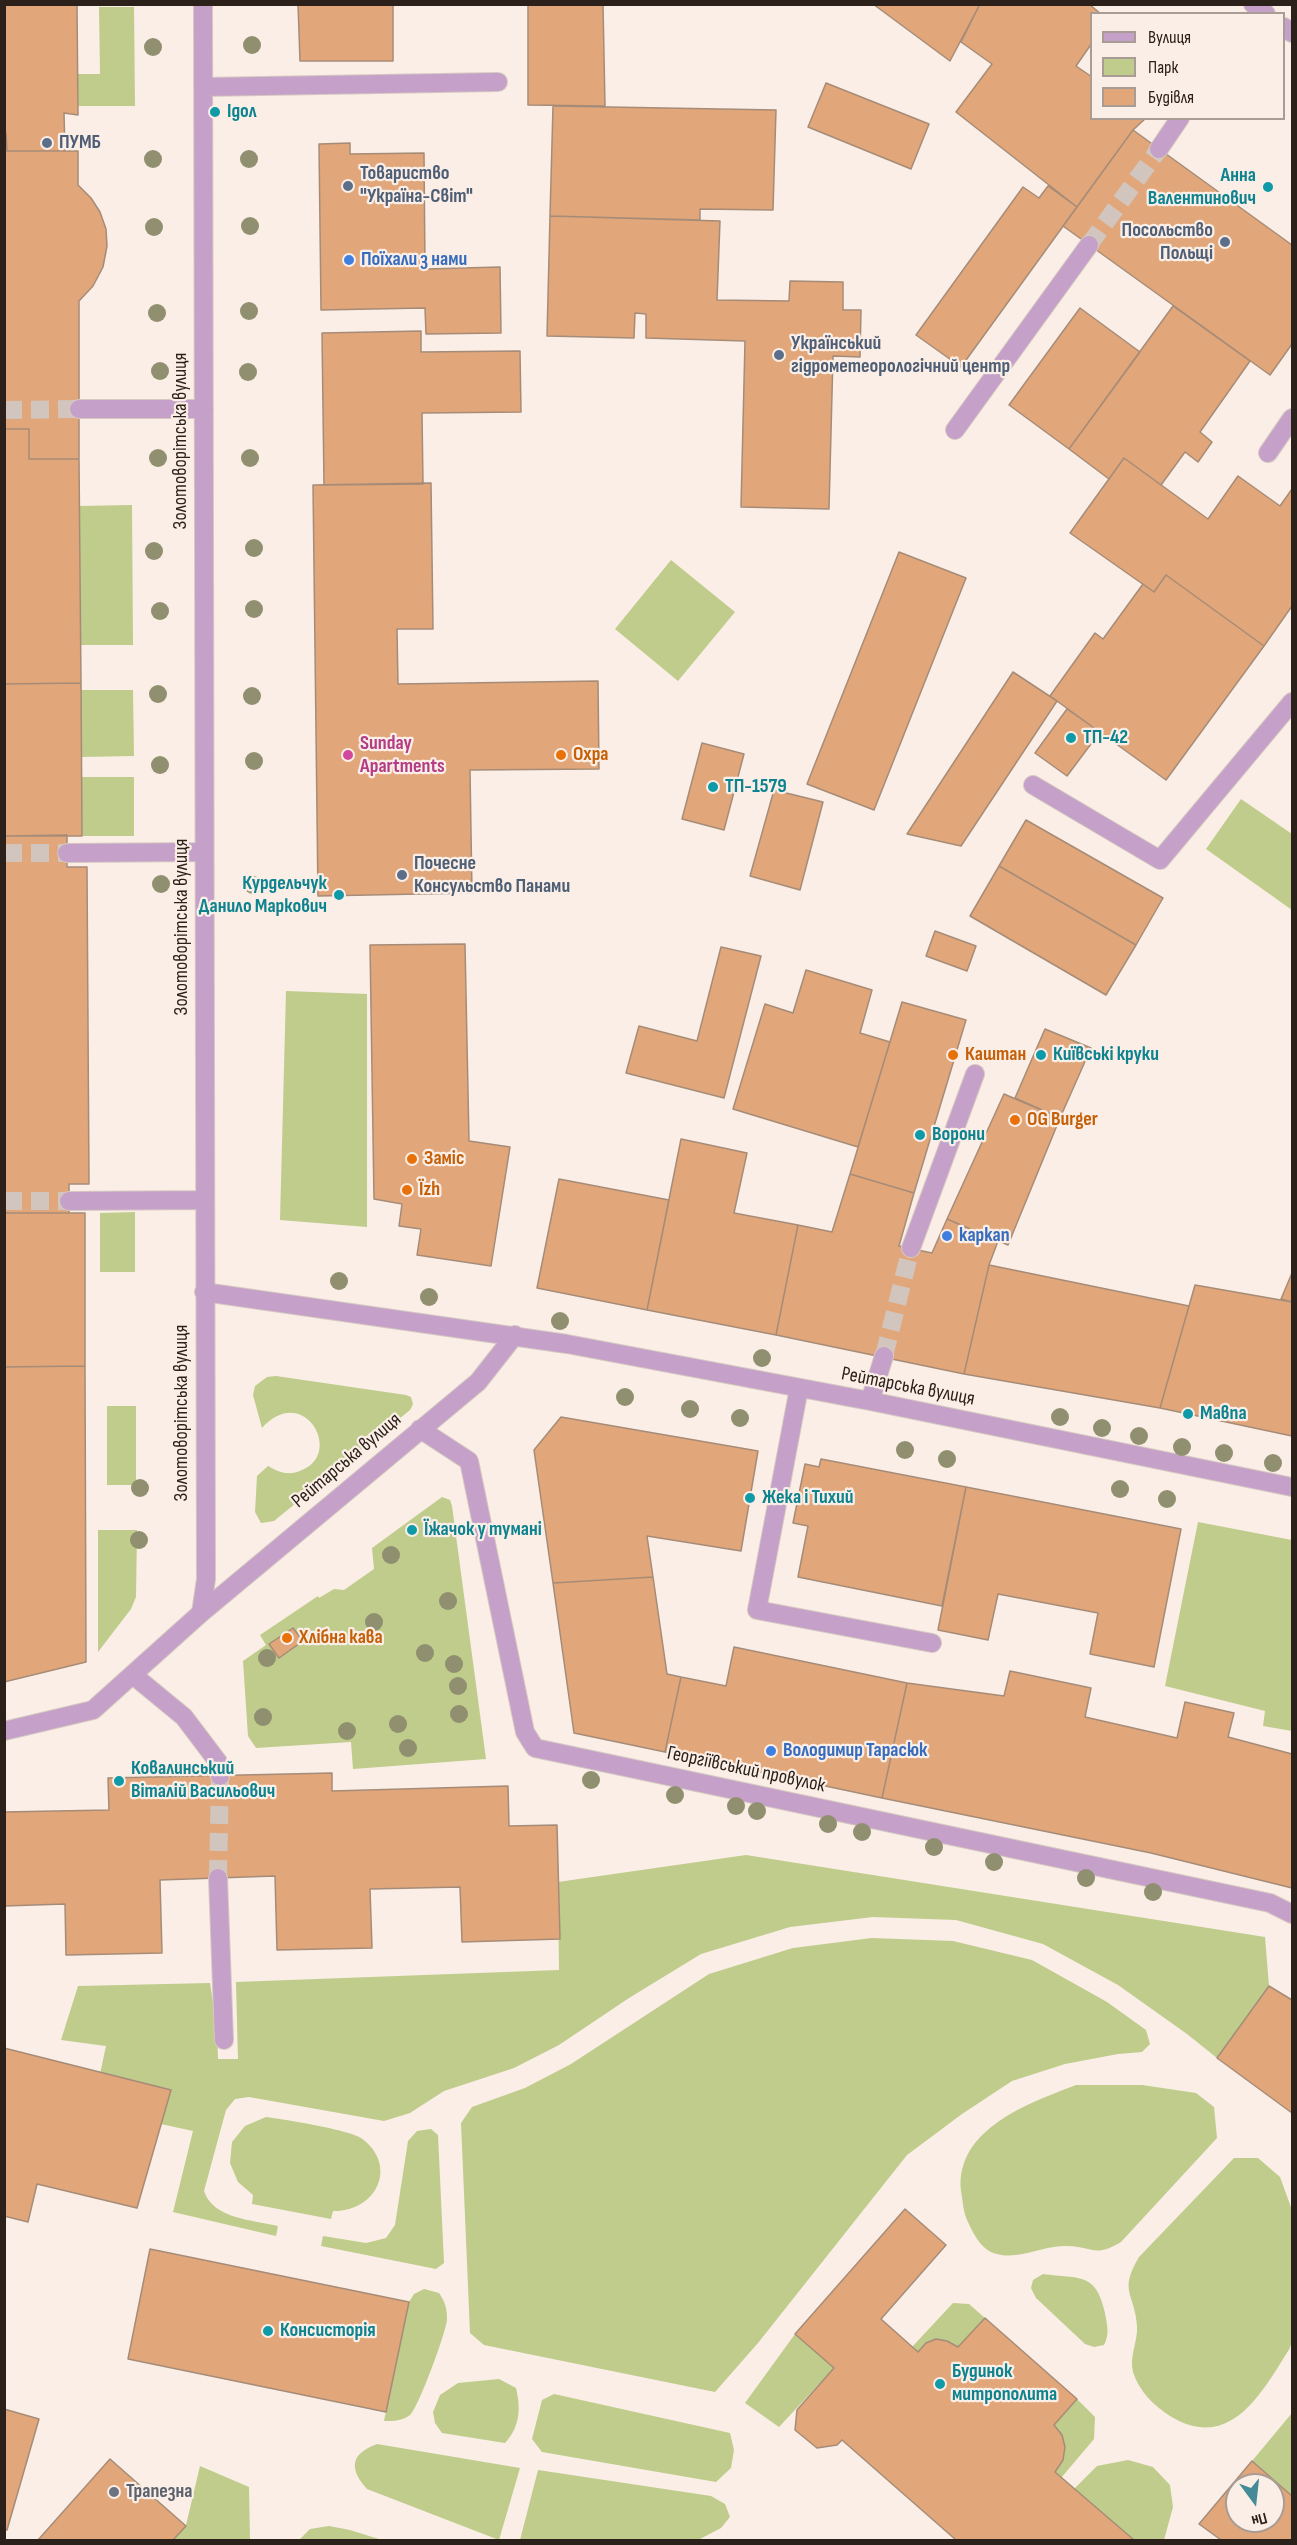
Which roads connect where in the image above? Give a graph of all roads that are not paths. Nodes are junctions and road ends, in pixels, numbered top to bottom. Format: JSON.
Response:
{"nodes":[{"id":1,"x":203,"y":4,"type":"edge"},
{"id":2,"x":498,"y":82,"type":"dead end"},
{"id":3,"x":203,"y":87,"type":"junction"},
{"id":4,"x":1179,"y":120,"type":"edge"},
{"id":5,"x":1159,"y":149,"type":"tunnel mouth"},
{"id":6,"x":1089,"y":245,"type":"tunnel mouth"},
{"id":7,"x":204,"y":408,"type":"junction"},
{"id":8,"x":79,"y":409,"type":"tunnel mouth"},
{"id":9,"x":1293,"y":418,"type":"edge"},
{"id":10,"x":955,"y":430,"type":"dead end"},
{"id":11,"x":1268,"y":453,"type":"dead end"},
{"id":12,"x":1293,"y":702,"type":"edge"},
{"id":13,"x":1033,"y":784,"type":"dead end"},
{"id":14,"x":204,"y":852,"type":"junction"},
{"id":15,"x":67,"y":853,"type":"tunnel mouth"},
{"id":16,"x":975,"y":1074,"type":"dead end"},
{"id":17,"x":204,"y":1200,"type":"junction"},
{"id":18,"x":69,"y":1201,"type":"tunnel mouth"},
{"id":19,"x":911,"y":1248,"type":"tunnel mouth"},
{"id":20,"x":204,"y":1292,"type":"junction"},
{"id":21,"x":514,"y":1335,"type":"junction"},
{"id":22,"x":884,"y":1356,"type":"tunnel mouth"},
{"id":23,"x":799,"y":1388,"type":"junction"},
{"id":24,"x":870,"y":1401,"type":"junction"},
{"id":25,"x":420,"y":1429,"type":"junction"},
{"id":26,"x":1293,"y":1487,"type":"edge"},
{"id":27,"x":201,"y":1613,"type":"junction"},
{"id":28,"x":932,"y":1643,"type":"dead end"},
{"id":29,"x":133,"y":1675,"type":"junction"},
{"id":30,"x":4,"y":1731,"type":"edge"},
{"id":31,"x":220,"y":1776,"type":"tunnel mouth"},
{"id":32,"x":218,"y":1878,"type":"tunnel mouth"},
{"id":33,"x":1293,"y":1914,"type":"edge"},
{"id":34,"x":224,"y":2040,"type":"dead end"}],
"edges":[{"from":1,"to":3,"type":"street","name":"Золотоворітська вулиця"},
{"from":2,"to":3,"type":"street"},
{"from":3,"to":7,"type":"street","name":"Золотоворітська вулиця"},
{"from":4,"to":5,"type":"street"},
{"from":6,"to":10,"type":"street"},
{"from":7,"to":8,"type":"street"},
{"from":7,"to":14,"type":"street","name":"Золотоворітська вулиця"},
{"from":9,"to":11,"type":"street"},
{"from":12,"to":13,"type":"street"},
{"from":14,"to":15,"type":"street"},
{"from":14,"to":17,"type":"street","name":"Золотоворітська вулиця"},
{"from":16,"to":19,"type":"street"},
{"from":17,"to":18,"type":"street"},
{"from":17,"to":20,"type":"street","name":"Золотоворітська вулиця"},
{"from":20,"to":21,"type":"street","name":"Рейтарська вулиця"},
{"from":20,"to":27,"type":"street","name":"Золотоворітська вулиця"},
{"from":21,"to":23,"type":"street","name":"Рейтарська вулиця"},
{"from":21,"to":25,"type":"street","name":"Рейтарська вулиця"},
{"from":22,"to":24,"type":"street"},
{"from":23,"to":24,"type":"street","name":"Рейтарська вулиця"},
{"from":23,"to":28,"type":"street"},
{"from":24,"to":26,"type":"street","name":"Рейтарська вулиця"},
{"from":25,"to":27,"type":"street","name":"Рейтарська вулиця"},
{"from":25,"to":33,"type":"street","name":"Георгіївський провулок"},
{"from":27,"to":29,"type":"street"},
{"from":29,"to":30,"type":"street"},
{"from":29,"to":31,"type":"street"},
{"from":32,"to":34,"type":"street"}]}
